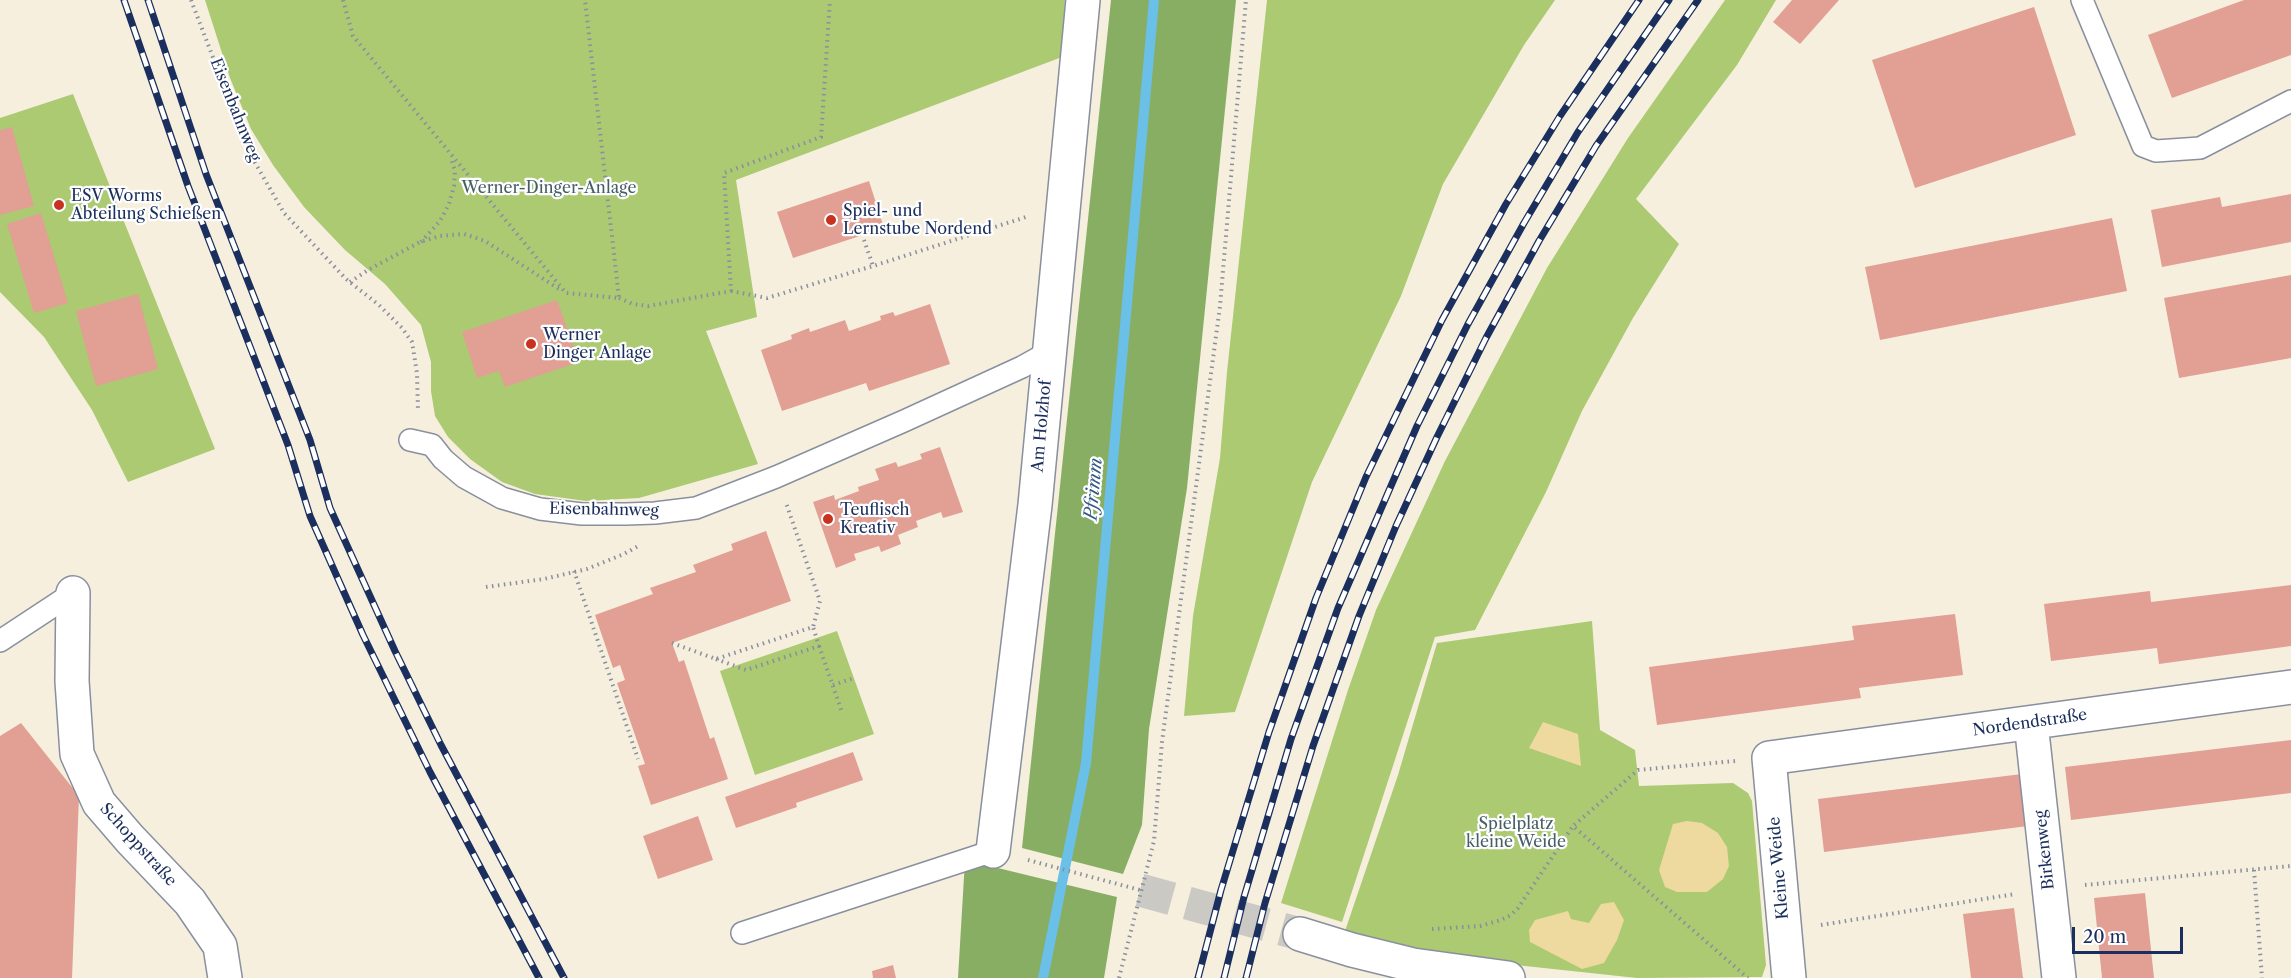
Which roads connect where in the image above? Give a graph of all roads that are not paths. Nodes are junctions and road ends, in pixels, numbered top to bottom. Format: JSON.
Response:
{"nodes":[{"id":1,"x":1083,"y":0,"type":"edge"},
{"id":2,"x":2082,"y":0,"type":"edge"},
{"id":3,"x":2291,"y":101,"type":"edge"},
{"id":4,"x":1049,"y":352,"type":"junction"},
{"id":5,"x":410,"y":440,"type":"road end"},
{"id":6,"x":73,"y":593,"type":"joint"},
{"id":7,"x":0,"y":641,"type":"edge"},
{"id":8,"x":2291,"y":687,"type":"edge"},
{"id":9,"x":2031,"y":723,"type":"junction"},
{"id":10,"x":1769,"y":758,"type":"joint"},
{"id":11,"x":993,"y":851,"type":"joint"},
{"id":12,"x":742,"y":933,"type":"dead end"},
{"id":13,"x":1300,"y":934,"type":"tunnel mouth"},
{"id":14,"x":225,"y":978,"type":"edge"},
{"id":15,"x":1508,"y":978,"type":"edge"},
{"id":16,"x":1789,"y":978,"type":"edge"},
{"id":17,"x":2059,"y":978,"type":"edge"}],
"edges":[{"from":1,"to":4,"type":"street","name":"Am Holzhof"},
{"from":2,"to":3,"type":"lane"},
{"from":4,"to":5,"type":"lane","name":"Eisenbahnweg"},
{"from":4,"to":11,"type":"street","name":"Am Holzhof"},
{"from":6,"to":7,"type":"lane"},
{"from":6,"to":14,"type":"street","name":"Schoppstraße"},
{"from":8,"to":9,"type":"street","name":"Nordendstraße"},
{"from":9,"to":10,"type":"street","name":"Nordendstraße"},
{"from":9,"to":17,"type":"street","name":"Birkenweg"},
{"from":10,"to":16,"type":"street","name":"Kleine Weide"},
{"from":11,"to":12,"type":"lane"},
{"from":13,"to":15,"type":"street"}]}
